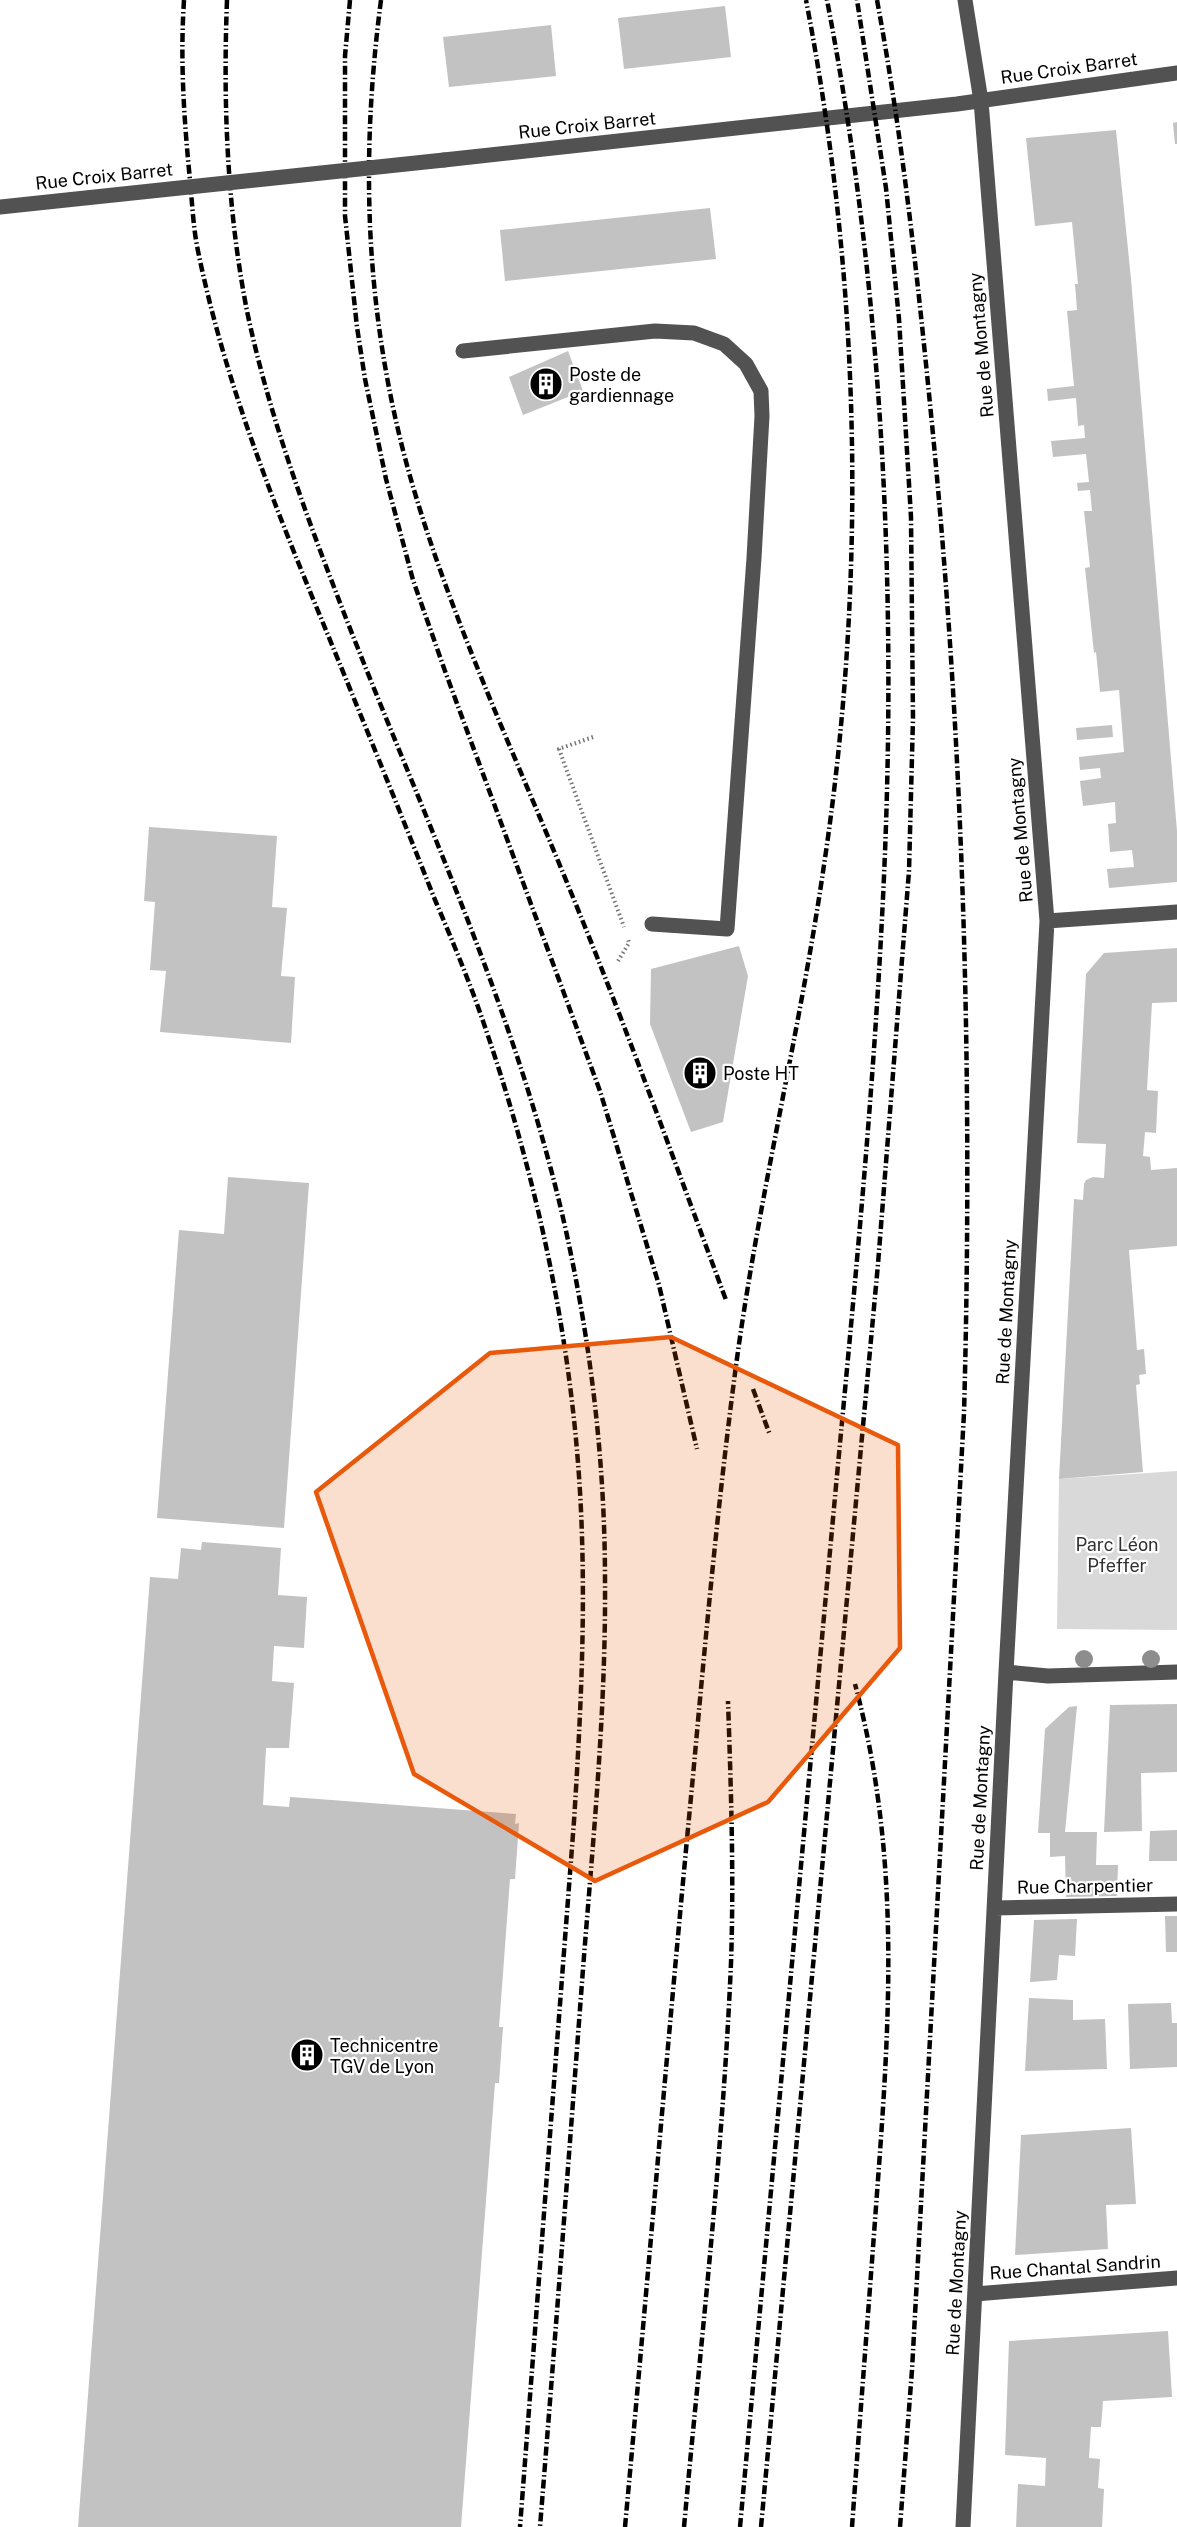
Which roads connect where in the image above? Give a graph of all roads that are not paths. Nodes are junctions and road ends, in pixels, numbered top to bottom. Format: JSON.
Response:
{"nodes":[{"id":1,"x":965,"y":0,"type":"edge"},
{"id":2,"x":1177,"y":73,"type":"edge"},
{"id":3,"x":981,"y":101,"type":"junction"},
{"id":4,"x":0,"y":207,"type":"edge"},
{"id":5,"x":463,"y":351,"type":"dead end"},
{"id":6,"x":1177,"y":912,"type":"edge"},
{"id":7,"x":1047,"y":921,"type":"junction"},
{"id":8,"x":652,"y":924,"type":"dead end"},
{"id":9,"x":1006,"y":1672,"type":"junction"},
{"id":10,"x":1177,"y":1672,"type":"edge"},
{"id":11,"x":1177,"y":1904,"type":"edge"},
{"id":12,"x":994,"y":1908,"type":"junction"},
{"id":13,"x":1177,"y":2278,"type":"edge"},
{"id":14,"x":975,"y":2294,"type":"junction"},
{"id":15,"x":963,"y":2527,"type":"edge"}],
"edges":[{"from":1,"to":3,"type":"street","name":"Rue de Montagny"},
{"from":2,"to":3,"type":"street","name":"Rue Croix Barret"},
{"from":3,"to":4,"type":"street","name":"Rue Croix Barret","bridge":true},
{"from":3,"to":7,"type":"street","name":"Rue de Montagny"},
{"from":5,"to":8,"type":"street"},
{"from":6,"to":7,"type":"street"},
{"from":7,"to":9,"type":"street","name":"Rue de Montagny"},
{"from":9,"to":10,"type":"street"},
{"from":9,"to":12,"type":"street","name":"Rue de Montagny"},
{"from":11,"to":12,"type":"street","name":"Rue Charpentier"},
{"from":12,"to":14,"type":"street","name":"Rue de Montagny"},
{"from":13,"to":14,"type":"street","name":"Rue Chantal Sandrin"},
{"from":14,"to":15,"type":"street","name":"Rue de Montagny"}]}
